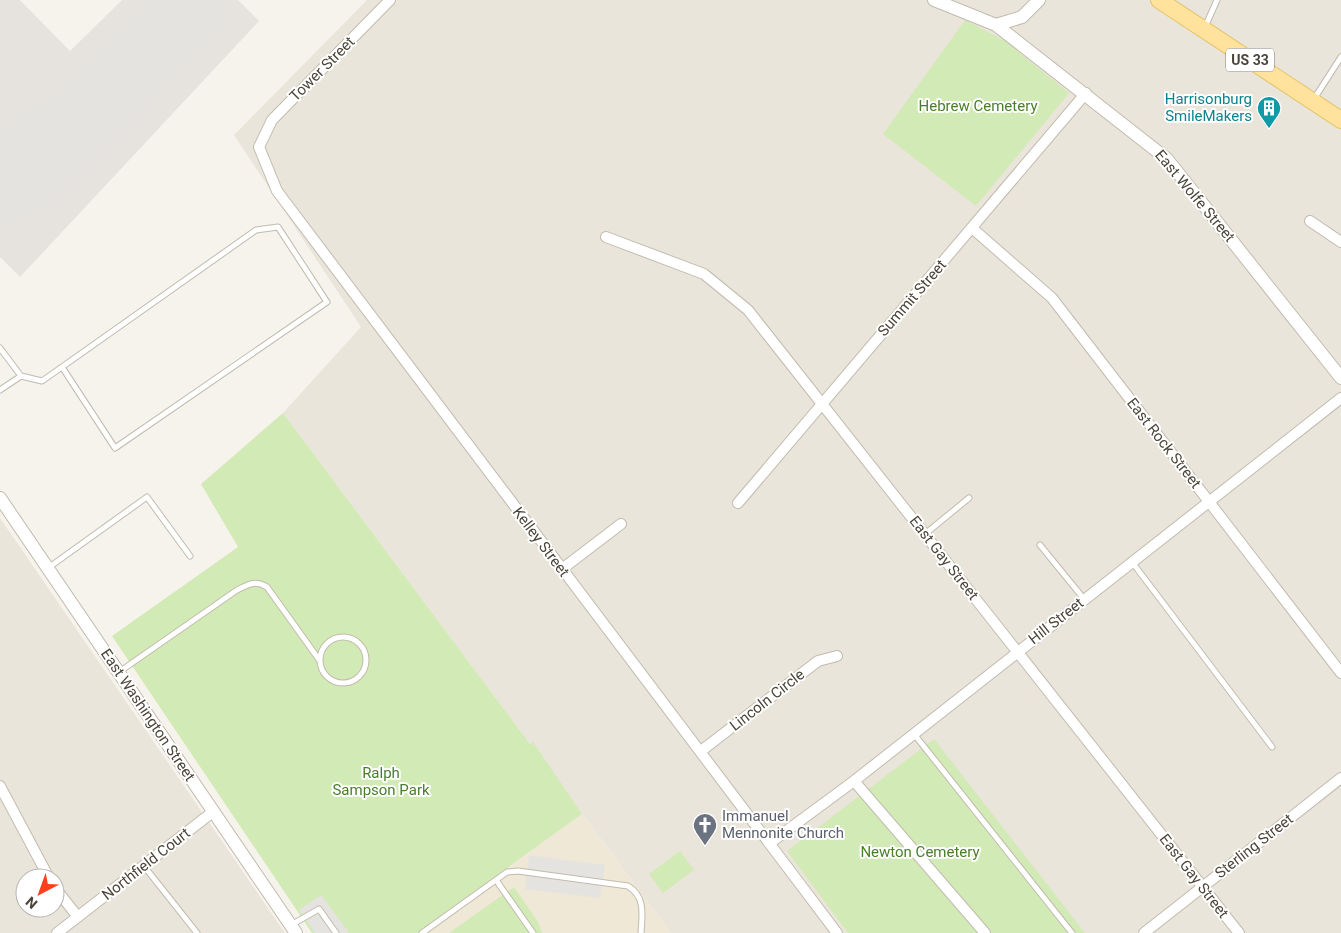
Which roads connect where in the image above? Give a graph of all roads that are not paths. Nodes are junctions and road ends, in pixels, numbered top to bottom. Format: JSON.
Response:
{"nodes":[{"id":1,"x":390,"y":0,"type":"edge"},
{"id":2,"x":934,"y":0,"type":"edge"},
{"id":3,"x":1038,"y":0,"type":"edge"},
{"id":4,"x":1158,"y":0,"type":"edge"},
{"id":5,"x":1216,"y":1,"type":"edge"},
{"id":6,"x":996,"y":25,"type":"junction"},
{"id":7,"x":1204,"y":30,"type":"junction"},
{"id":8,"x":1341,"y":57,"type":"edge"},
{"id":9,"x":1086,"y":94,"type":"junction"},
{"id":10,"x":1312,"y":101,"type":"junction"},
{"id":11,"x":1341,"y":120,"type":"edge"},
{"id":12,"x":260,"y":142,"type":"joint"},
{"id":13,"x":1310,"y":221,"type":"dead end"},
{"id":14,"x":972,"y":228,"type":"junction"},
{"id":15,"x":606,"y":237,"type":"dead end"},
{"id":16,"x":1341,"y":242,"type":"edge"},
{"id":17,"x":0,"y":348,"type":"edge"},
{"id":18,"x":62,"y":367,"type":"junction"},
{"id":19,"x":21,"y":376,"type":"junction"},
{"id":20,"x":1341,"y":378,"type":"edge"},
{"id":21,"x":0,"y":390,"type":"edge"},
{"id":22,"x":1341,"y":398,"type":"edge"},
{"id":23,"x":822,"y":403,"type":"junction"},
{"id":24,"x":0,"y":498,"type":"edge"},
{"id":25,"x":969,"y":498,"type":"dead end"},
{"id":26,"x":1209,"y":502,"type":"junction"},
{"id":27,"x":738,"y":503,"type":"dead end"},
{"id":28,"x":621,"y":524,"type":"dead end"},
{"id":29,"x":925,"y":534,"type":"junction"},
{"id":30,"x":1040,"y":545,"type":"dead end"},
{"id":31,"x":190,"y":556,"type":"dead end"},
{"id":32,"x":1132,"y":562,"type":"junction"},
{"id":33,"x":48,"y":568,"type":"junction"},
{"id":34,"x":562,"y":569,"type":"junction"},
{"id":35,"x":1084,"y":599,"type":"junction"},
{"id":36,"x":1017,"y":652,"type":"junction"},
{"id":37,"x":837,"y":656,"type":"dead end"},
{"id":38,"x":320,"y":661,"type":"junction"},
{"id":39,"x":119,"y":672,"type":"junction"},
{"id":40,"x":1341,"y":673,"type":"edge"},
{"id":41,"x":914,"y":734,"type":"junction"},
{"id":42,"x":1272,"y":748,"type":"dead end"},
{"id":43,"x":700,"y":751,"type":"junction"},
{"id":44,"x":1341,"y":778,"type":"edge"},
{"id":45,"x":854,"y":781,"type":"junction"},
{"id":46,"x":0,"y":786,"type":"edge"},
{"id":47,"x":214,"y":811,"type":"junction"},
{"id":48,"x":770,"y":844,"type":"junction"},
{"id":49,"x":144,"y":866,"type":"junction"},
{"id":50,"x":44,"y":868,"type":"edge"},
{"id":51,"x":496,"y":880,"type":"junction"},
{"id":52,"x":1202,"y":887,"type":"junction"},
{"id":53,"x":65,"y":901,"type":"edge"},
{"id":54,"x":78,"y":917,"type":"junction"},
{"id":55,"x":294,"y":929,"type":"edge"},
{"id":56,"x":58,"y":933,"type":"edge"},
{"id":57,"x":197,"y":933,"type":"edge"},
{"id":58,"x":336,"y":933,"type":"edge"},
{"id":59,"x":422,"y":933,"type":"edge"},
{"id":60,"x":533,"y":933,"type":"edge"},
{"id":61,"x":641,"y":933,"type":"edge"},
{"id":62,"x":838,"y":933,"type":"edge"},
{"id":63,"x":984,"y":933,"type":"edge"},
{"id":64,"x":1072,"y":933,"type":"edge"},
{"id":65,"x":1144,"y":933,"type":"edge"},
{"id":66,"x":1240,"y":933,"type":"edge"}],
"edges":[{"from":1,"to":12,"type":"street","name":"Tower Street"},
{"from":2,"to":6,"type":"street","name":"East Wolfe Street"},
{"from":3,"to":6,"type":"street"},
{"from":4,"to":7,"type":"main road","number":"US 33"},
{"from":5,"to":7,"type":"lane"},
{"from":6,"to":9,"type":"street","name":"East Wolfe Street"},
{"from":7,"to":10,"type":"main road","number":"US 33"},
{"from":8,"to":10,"type":"lane"},
{"from":9,"to":14,"type":"street","name":"Summit Street"},
{"from":9,"to":20,"type":"street","name":"East Wolfe Street"},
{"from":10,"to":11,"type":"main road","number":"US 33"},
{"from":12,"to":34,"type":"street","name":"Kelley Street"},
{"from":13,"to":16,"type":"street"},
{"from":14,"to":23,"type":"street","name":"Summit Street"},
{"from":14,"to":26,"type":"street","name":"East Rock Street"},
{"from":15,"to":23,"type":"street","name":"East Gay Street"},
{"from":17,"to":19,"type":"lane"},
{"from":18,"to":18,"type":"lane"},
{"from":18,"to":19,"type":"lane"},
{"from":19,"to":21,"type":"lane"},
{"from":22,"to":26,"type":"street","name":"Hill Street"},
{"from":23,"to":27,"type":"street","name":"Summit Street"},
{"from":23,"to":29,"type":"street","name":"East Gay Street"},
{"from":24,"to":33,"type":"street","name":"East Washington Street"},
{"from":25,"to":29,"type":"lane"},
{"from":26,"to":32,"type":"street","name":"Hill Street"},
{"from":26,"to":40,"type":"street","name":"East Rock Street"},
{"from":28,"to":34,"type":"street"},
{"from":29,"to":36,"type":"street","name":"East Gay Street"},
{"from":30,"to":35,"type":"lane"},
{"from":31,"to":33,"type":"lane"},
{"from":32,"to":35,"type":"street","name":"Hill Street"},
{"from":32,"to":42,"type":"lane"},
{"from":33,"to":39,"type":"street","name":"East Washington Street"},
{"from":34,"to":43,"type":"street","name":"Kelley Street"},
{"from":35,"to":36,"type":"street","name":"Hill Street"},
{"from":36,"to":41,"type":"street","name":"Hill Street"},
{"from":36,"to":52,"type":"street","name":"East Gay Street"},
{"from":37,"to":43,"type":"street","name":"Lincoln Circle"},
{"from":38,"to":38,"type":"lane"},
{"from":38,"to":39,"type":"lane"},
{"from":39,"to":47,"type":"street","name":"East Washington Street"},
{"from":41,"to":45,"type":"street","name":"Hill Street"},
{"from":41,"to":64,"type":"lane"},
{"from":43,"to":48,"type":"street","name":"Kelley Street"},
{"from":44,"to":52,"type":"street","name":"Sterling Street"},
{"from":45,"to":48,"type":"street","name":"Hill Street"},
{"from":45,"to":63,"type":"street"},
{"from":46,"to":50,"type":"street"},
{"from":47,"to":49,"type":"street","name":"Northfield Court"},
{"from":47,"to":55,"type":"street","name":"East Washington Street"},
{"from":48,"to":62,"type":"street","name":"Kelley Street"},
{"from":49,"to":54,"type":"street","name":"Northfield Court"},
{"from":49,"to":57,"type":"lane"},
{"from":51,"to":59,"type":"lane"},
{"from":51,"to":60,"type":"lane"},
{"from":51,"to":61,"type":"lane"},
{"from":52,"to":65,"type":"street","name":"Sterling Street"},
{"from":52,"to":66,"type":"street","name":"East Gay Street"},
{"from":53,"to":54,"type":"street"},
{"from":54,"to":56,"type":"street","name":"Northfield Court"},
{"from":55,"to":58,"type":"lane"}]}
